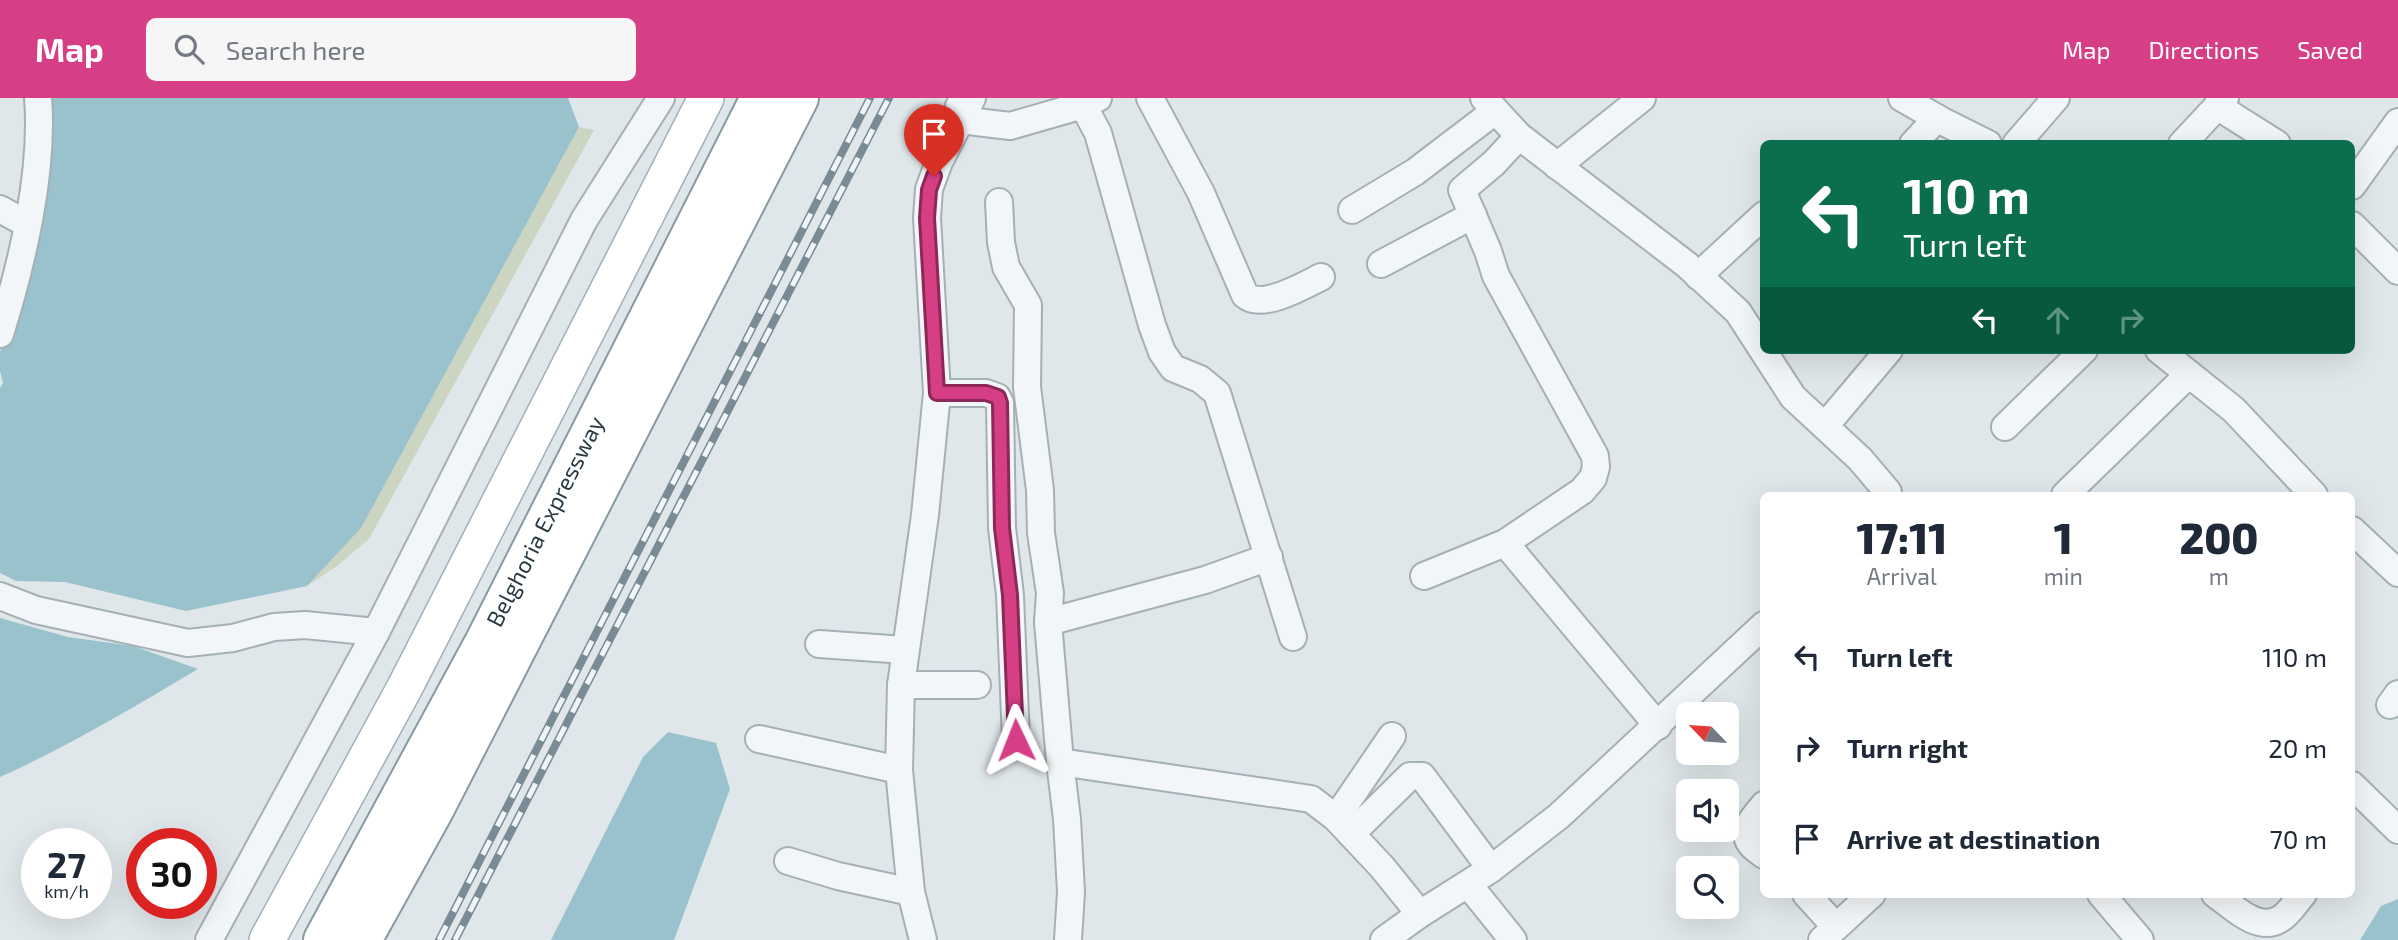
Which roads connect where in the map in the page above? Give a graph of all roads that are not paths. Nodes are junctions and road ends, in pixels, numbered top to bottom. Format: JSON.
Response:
{"nodes":[{"id":1,"x":38,"y":98,"type":"edge"},
{"id":2,"x":661,"y":98,"type":"edge"},
{"id":3,"x":706,"y":98,"type":"edge"},
{"id":4,"x":760,"y":98,"type":"edge"},
{"id":5,"x":799,"y":98,"type":"edge"},
{"id":6,"x":1150,"y":98,"type":"edge"},
{"id":7,"x":1642,"y":98,"type":"edge"},
{"id":8,"x":1902,"y":98,"type":"edge"},
{"id":9,"x":2056,"y":98,"type":"edge"},
{"id":10,"x":1090,"y":101,"type":"edge"},
{"id":11,"x":2221,"y":102,"type":"edge"},
{"id":12,"x":1490,"y":104,"type":"edge"},
{"id":13,"x":962,"y":105,"type":"edge"},
{"id":14,"x":1937,"y":118,"type":"junction"},
{"id":15,"x":2398,"y":122,"type":"edge"},
{"id":16,"x":1518,"y":136,"type":"junction"},
{"id":17,"x":1917,"y":140,"type":"edge"},
{"id":18,"x":1980,"y":140,"type":"edge"},
{"id":19,"x":2019,"y":140,"type":"edge"},
{"id":20,"x":2186,"y":140,"type":"edge"},
{"id":21,"x":2272,"y":140,"type":"edge"},
{"id":22,"x":1557,"y":166,"type":"junction"},
{"id":23,"x":2355,"y":182,"type":"edge"},
{"id":24,"x":999,"y":202,"type":"dead end"},
{"id":25,"x":0,"y":209,"type":"edge"},
{"id":26,"x":1352,"y":210,"type":"dead end"},
{"id":27,"x":1473,"y":215,"type":"junction"},
{"id":28,"x":1760,"y":219,"type":"edge"},
{"id":29,"x":27,"y":224,"type":"junction"},
{"id":30,"x":2355,"y":228,"type":"edge"},
{"id":31,"x":1381,"y":264,"type":"dead end"},
{"id":32,"x":2398,"y":271,"type":"edge"},
{"id":33,"x":1698,"y":276,"type":"junction"},
{"id":34,"x":1321,"y":277,"type":"dead end"},
{"id":35,"x":0,"y":334,"type":"edge"},
{"id":36,"x":1760,"y":346,"type":"edge"},
{"id":37,"x":1765,"y":354,"type":"edge"},
{"id":38,"x":1886,"y":354,"type":"edge"},
{"id":39,"x":2080,"y":354,"type":"edge"},
{"id":40,"x":2164,"y":354,"type":"edge"},
{"id":41,"x":2189,"y":374,"type":"junction"},
{"id":42,"x":937,"y":393,"type":"junction"},
{"id":43,"x":1825,"y":426,"type":"junction"},
{"id":44,"x":2005,"y":427,"type":"dead end"},
{"id":45,"x":1888,"y":492,"type":"dead end"},
{"id":46,"x":2068,"y":492,"type":"edge"},
{"id":47,"x":2311,"y":492,"type":"edge"},
{"id":48,"x":2355,"y":533,"type":"edge"},
{"id":49,"x":1505,"y":543,"type":"junction"},
{"id":50,"x":1269,"y":557,"type":"junction"},
{"id":51,"x":2398,"y":573,"type":"edge"},
{"id":52,"x":1424,"y":576,"type":"dead end"},
{"id":53,"x":1050,"y":593,"type":"junction"},
{"id":54,"x":1010,"y":595,"type":"junction"},
{"id":55,"x":0,"y":596,"type":"edge"},
{"id":56,"x":1048,"y":622,"type":"junction"},
{"id":57,"x":1760,"y":629,"type":"edge"},
{"id":58,"x":376,"y":632,"type":"junction"},
{"id":59,"x":1293,"y":637,"type":"dead end"},
{"id":60,"x":819,"y":643,"type":"dead end"},
{"id":61,"x":905,"y":650,"type":"junction"},
{"id":62,"x":901,"y":684,"type":"junction"},
{"id":63,"x":977,"y":685,"type":"dead end"},
{"id":64,"x":1658,"y":726,"type":"junction"},
{"id":65,"x":1392,"y":736,"type":"dead end"},
{"id":66,"x":759,"y":740,"type":"dead end"},
{"id":67,"x":1016,"y":740,"type":"dead end"},
{"id":68,"x":1060,"y":762,"type":"junction"},
{"id":69,"x":899,"y":770,"type":"junction"},
{"id":70,"x":2355,"y":788,"type":"edge"},
{"id":71,"x":1760,"y":810,"type":"edge"},
{"id":72,"x":1343,"y":826,"type":"junction"},
{"id":73,"x":2398,"y":830,"type":"edge"},
{"id":74,"x":1760,"y":852,"type":"edge"},
{"id":75,"x":788,"y":861,"type":"dead end"},
{"id":76,"x":1491,"y":869,"type":"junction"},
{"id":77,"x":1468,"y":884,"type":"junction"},
{"id":78,"x":911,"y":891,"type":"junction"},
{"id":79,"x":1808,"y":898,"type":"edge"},
{"id":80,"x":1867,"y":898,"type":"edge"},
{"id":81,"x":2111,"y":898,"type":"edge"},
{"id":82,"x":2221,"y":898,"type":"edge"},
{"id":83,"x":2299,"y":898,"type":"edge"},
{"id":84,"x":1420,"y":914,"type":"junction"},
{"id":85,"x":1828,"y":933,"type":"edge"},
{"id":86,"x":209,"y":940,"type":"edge"},
{"id":87,"x":267,"y":940,"type":"edge"},
{"id":88,"x":323,"y":940,"type":"edge"},
{"id":89,"x":362,"y":940,"type":"edge"},
{"id":90,"x":923,"y":940,"type":"edge"},
{"id":91,"x":1068,"y":940,"type":"edge"},
{"id":92,"x":1384,"y":940,"type":"edge"},
{"id":93,"x":1513,"y":940,"type":"edge"},
{"id":94,"x":2140,"y":940,"type":"edge"}],
"edges":[{"from":1,"to":29,"type":"street"},
{"from":2,"to":58,"type":"street"},
{"from":3,"to":87,"type":"main road"},
{"from":4,"to":88,"type":"highway","name":"Belghoria Expressway"},
{"from":5,"to":89,"type":"highway","name":"Belghoria Expressway"},
{"from":6,"to":34,"type":"street"},
{"from":7,"to":22,"type":"street"},
{"from":8,"to":14,"type":"street"},
{"from":9,"to":19,"type":"street"},
{"from":10,"to":13,"type":"street"},
{"from":10,"to":50,"type":"street"},
{"from":11,"to":20,"type":"street"},
{"from":11,"to":21,"type":"street"},
{"from":12,"to":16,"type":"street"},
{"from":12,"to":26,"type":"street"},
{"from":13,"to":42,"type":"street"},
{"from":14,"to":17,"type":"street"},
{"from":14,"to":18,"type":"street"},
{"from":15,"to":23,"type":"street"},
{"from":16,"to":22,"type":"street"},
{"from":16,"to":27,"type":"street"},
{"from":22,"to":33,"type":"street"},
{"from":24,"to":53,"type":"street"},
{"from":25,"to":29,"type":"street"},
{"from":27,"to":31,"type":"street"},
{"from":27,"to":49,"type":"street"},
{"from":28,"to":33,"type":"street"},
{"from":29,"to":35,"type":"street"},
{"from":30,"to":32,"type":"street"},
{"from":33,"to":36,"type":"street"},
{"from":37,"to":43,"type":"street"},
{"from":38,"to":43,"type":"street"},
{"from":39,"to":44,"type":"street"},
{"from":40,"to":41,"type":"street"},
{"from":41,"to":46,"type":"street"},
{"from":41,"to":47,"type":"street"},
{"from":42,"to":54,"type":"street"},
{"from":42,"to":61,"type":"street"},
{"from":43,"to":45,"type":"street"},
{"from":48,"to":51,"type":"street"},
{"from":49,"to":52,"type":"street"},
{"from":49,"to":64,"type":"street"},
{"from":50,"to":56,"type":"street"},
{"from":50,"to":59,"type":"street"},
{"from":53,"to":54,"type":"street"},
{"from":53,"to":56,"type":"street"},
{"from":54,"to":67,"type":"street"},
{"from":55,"to":58,"type":"street"},
{"from":56,"to":68,"type":"street"},
{"from":57,"to":64,"type":"street"},
{"from":58,"to":86,"type":"street"},
{"from":60,"to":61,"type":"street"},
{"from":61,"to":62,"type":"street"},
{"from":62,"to":63,"type":"street"},
{"from":62,"to":69,"type":"street"},
{"from":64,"to":76,"type":"street"},
{"from":65,"to":72,"type":"street"},
{"from":66,"to":69,"type":"street"},
{"from":68,"to":72,"type":"street"},
{"from":68,"to":91,"type":"street"},
{"from":69,"to":78,"type":"street"},
{"from":70,"to":73,"type":"street"},
{"from":71,"to":74,"type":"street"},
{"from":72,"to":76,"type":"street"},
{"from":72,"to":84,"type":"street"},
{"from":75,"to":78,"type":"street"},
{"from":76,"to":77,"type":"street"},
{"from":77,"to":84,"type":"street"},
{"from":77,"to":93,"type":"street"},
{"from":78,"to":90,"type":"street"},
{"from":79,"to":85,"type":"street"},
{"from":80,"to":85,"type":"street"},
{"from":81,"to":94,"type":"street"},
{"from":82,"to":83,"type":"street"},
{"from":84,"to":92,"type":"street"}]}
